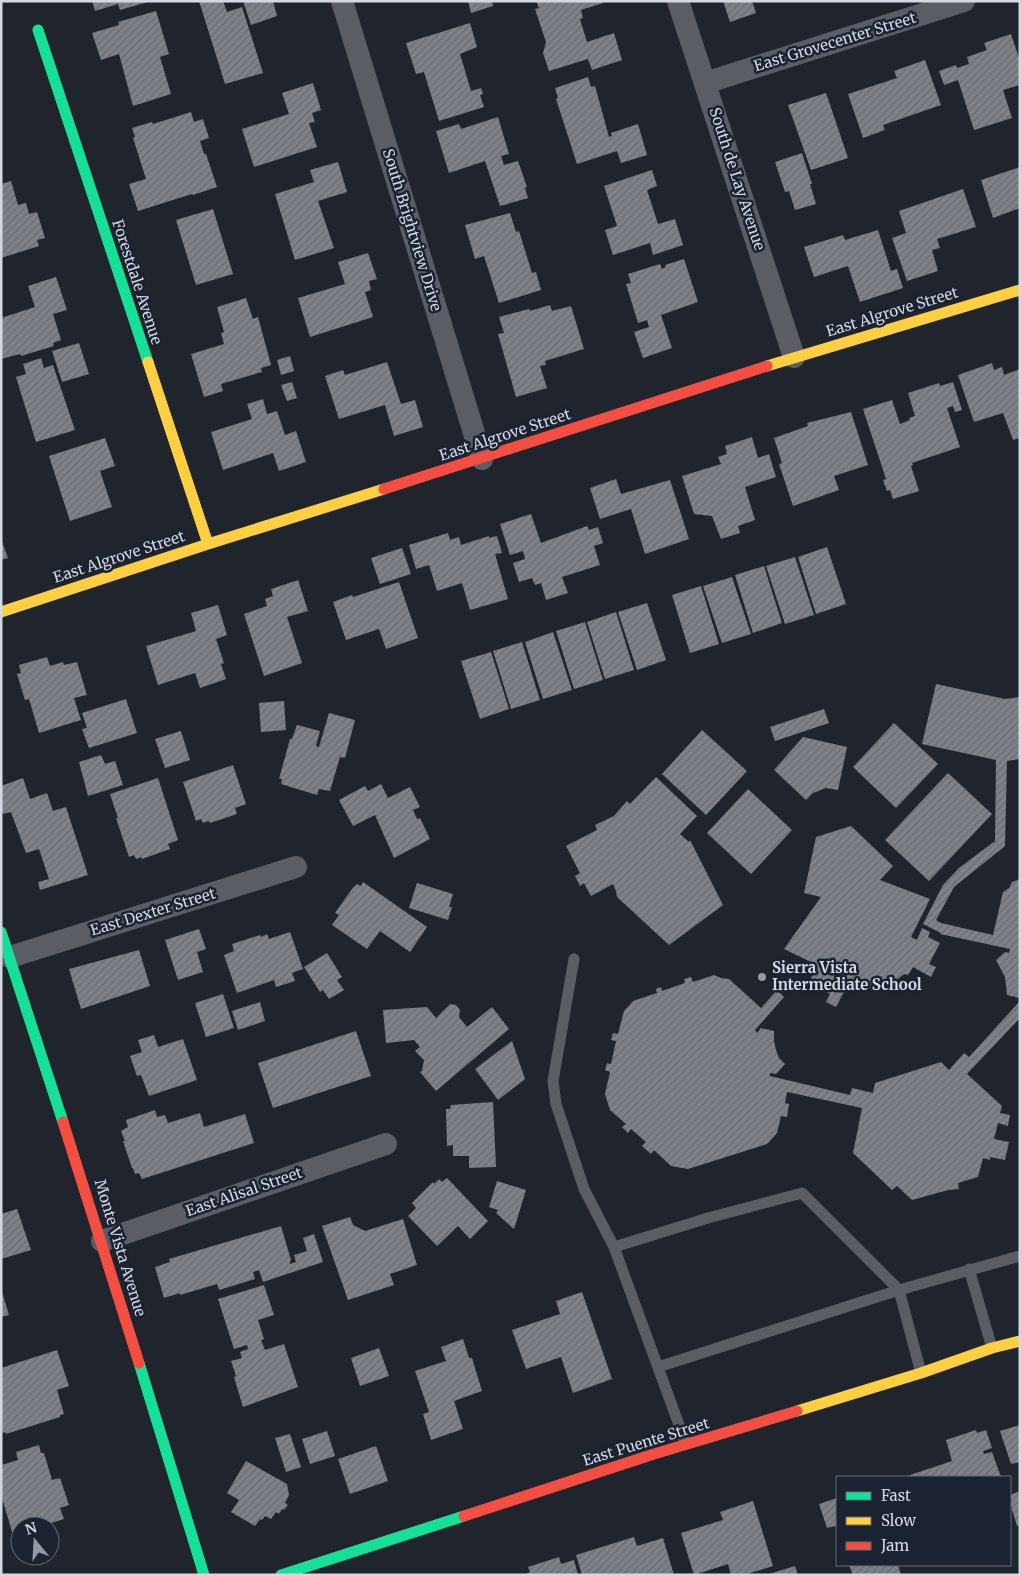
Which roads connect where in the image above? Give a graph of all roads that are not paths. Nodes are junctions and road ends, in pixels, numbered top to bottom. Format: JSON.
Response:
{"nodes":[{"id":1,"x":342,"y":1,"type":"edge"},
{"id":2,"x":678,"y":1,"type":"edge"},
{"id":3,"x":964,"y":1,"type":"edge"},
{"id":4,"x":38,"y":30,"type":"dead end"},
{"id":5,"x":705,"y":83,"type":"junction"},
{"id":6,"x":1020,"y":290,"type":"edge"},
{"id":7,"x":794,"y":357,"type":"junction"},
{"id":8,"x":482,"y":459,"type":"junction"},
{"id":9,"x":208,"y":544,"type":"junction"},
{"id":10,"x":1,"y":612,"type":"edge"},
{"id":11,"x":296,"y":867,"type":"dead end"},
{"id":12,"x":1,"y":932,"type":"edge"},
{"id":13,"x":10,"y":957,"type":"junction"},
{"id":14,"x":574,"y":959,"type":"dead end"},
{"id":15,"x":386,"y":1144,"type":"dead end"},
{"id":16,"x":102,"y":1240,"type":"junction"},
{"id":17,"x":614,"y":1247,"type":"junction"},
{"id":18,"x":1020,"y":1256,"type":"edge"},
{"id":19,"x":969,"y":1269,"type":"junction"},
{"id":20,"x":899,"y":1290,"type":"junction"},
{"id":21,"x":1020,"y":1340,"type":"edge"},
{"id":22,"x":992,"y":1348,"type":"junction"},
{"id":23,"x":658,"y":1366,"type":"junction"},
{"id":24,"x":922,"y":1373,"type":"junction"},
{"id":25,"x":686,"y":1445,"type":"junction"},
{"id":26,"x":204,"y":1575,"type":"edge"},
{"id":27,"x":281,"y":1575,"type":"edge"}],
"edges":[{"from":1,"to":8,"type":"street","name":"South Brightview Drive"},
{"from":2,"to":5,"type":"street","name":"South de Lay Avenue"},
{"from":3,"to":5,"type":"street","name":"East Grovecenter Street"},
{"from":4,"to":9,"type":"street","name":"Forestdale Avenue"},
{"from":5,"to":7,"type":"street","name":"South de Lay Avenue"},
{"from":6,"to":7,"type":"street","name":"East Algrove Street"},
{"from":7,"to":8,"type":"street","name":"East Algrove Street"},
{"from":8,"to":9,"type":"street","name":"East Algrove Street"},
{"from":9,"to":10,"type":"street","name":"East Algrove Street"},
{"from":11,"to":13,"type":"street","name":"East Dexter Street"},
{"from":12,"to":13,"type":"street","name":"Monte Vista Avenue"},
{"from":13,"to":16,"type":"street","name":"Monte Vista Avenue"},
{"from":14,"to":17,"type":"lane"},
{"from":15,"to":16,"type":"street","name":"East Alisal Street"},
{"from":16,"to":26,"type":"street","name":"Monte Vista Avenue"},
{"from":17,"to":20,"type":"lane"},
{"from":17,"to":23,"type":"lane"},
{"from":18,"to":19,"type":"lane"},
{"from":19,"to":20,"type":"lane"},
{"from":19,"to":22,"type":"lane"},
{"from":20,"to":23,"type":"lane"},
{"from":20,"to":24,"type":"lane"},
{"from":21,"to":22,"type":"street","name":"East Puente Street"},
{"from":22,"to":24,"type":"street","name":"East Puente Street"},
{"from":23,"to":25,"type":"lane"},
{"from":24,"to":25,"type":"street","name":"East Puente Street"},
{"from":25,"to":27,"type":"street","name":"East Puente Street"}]}
